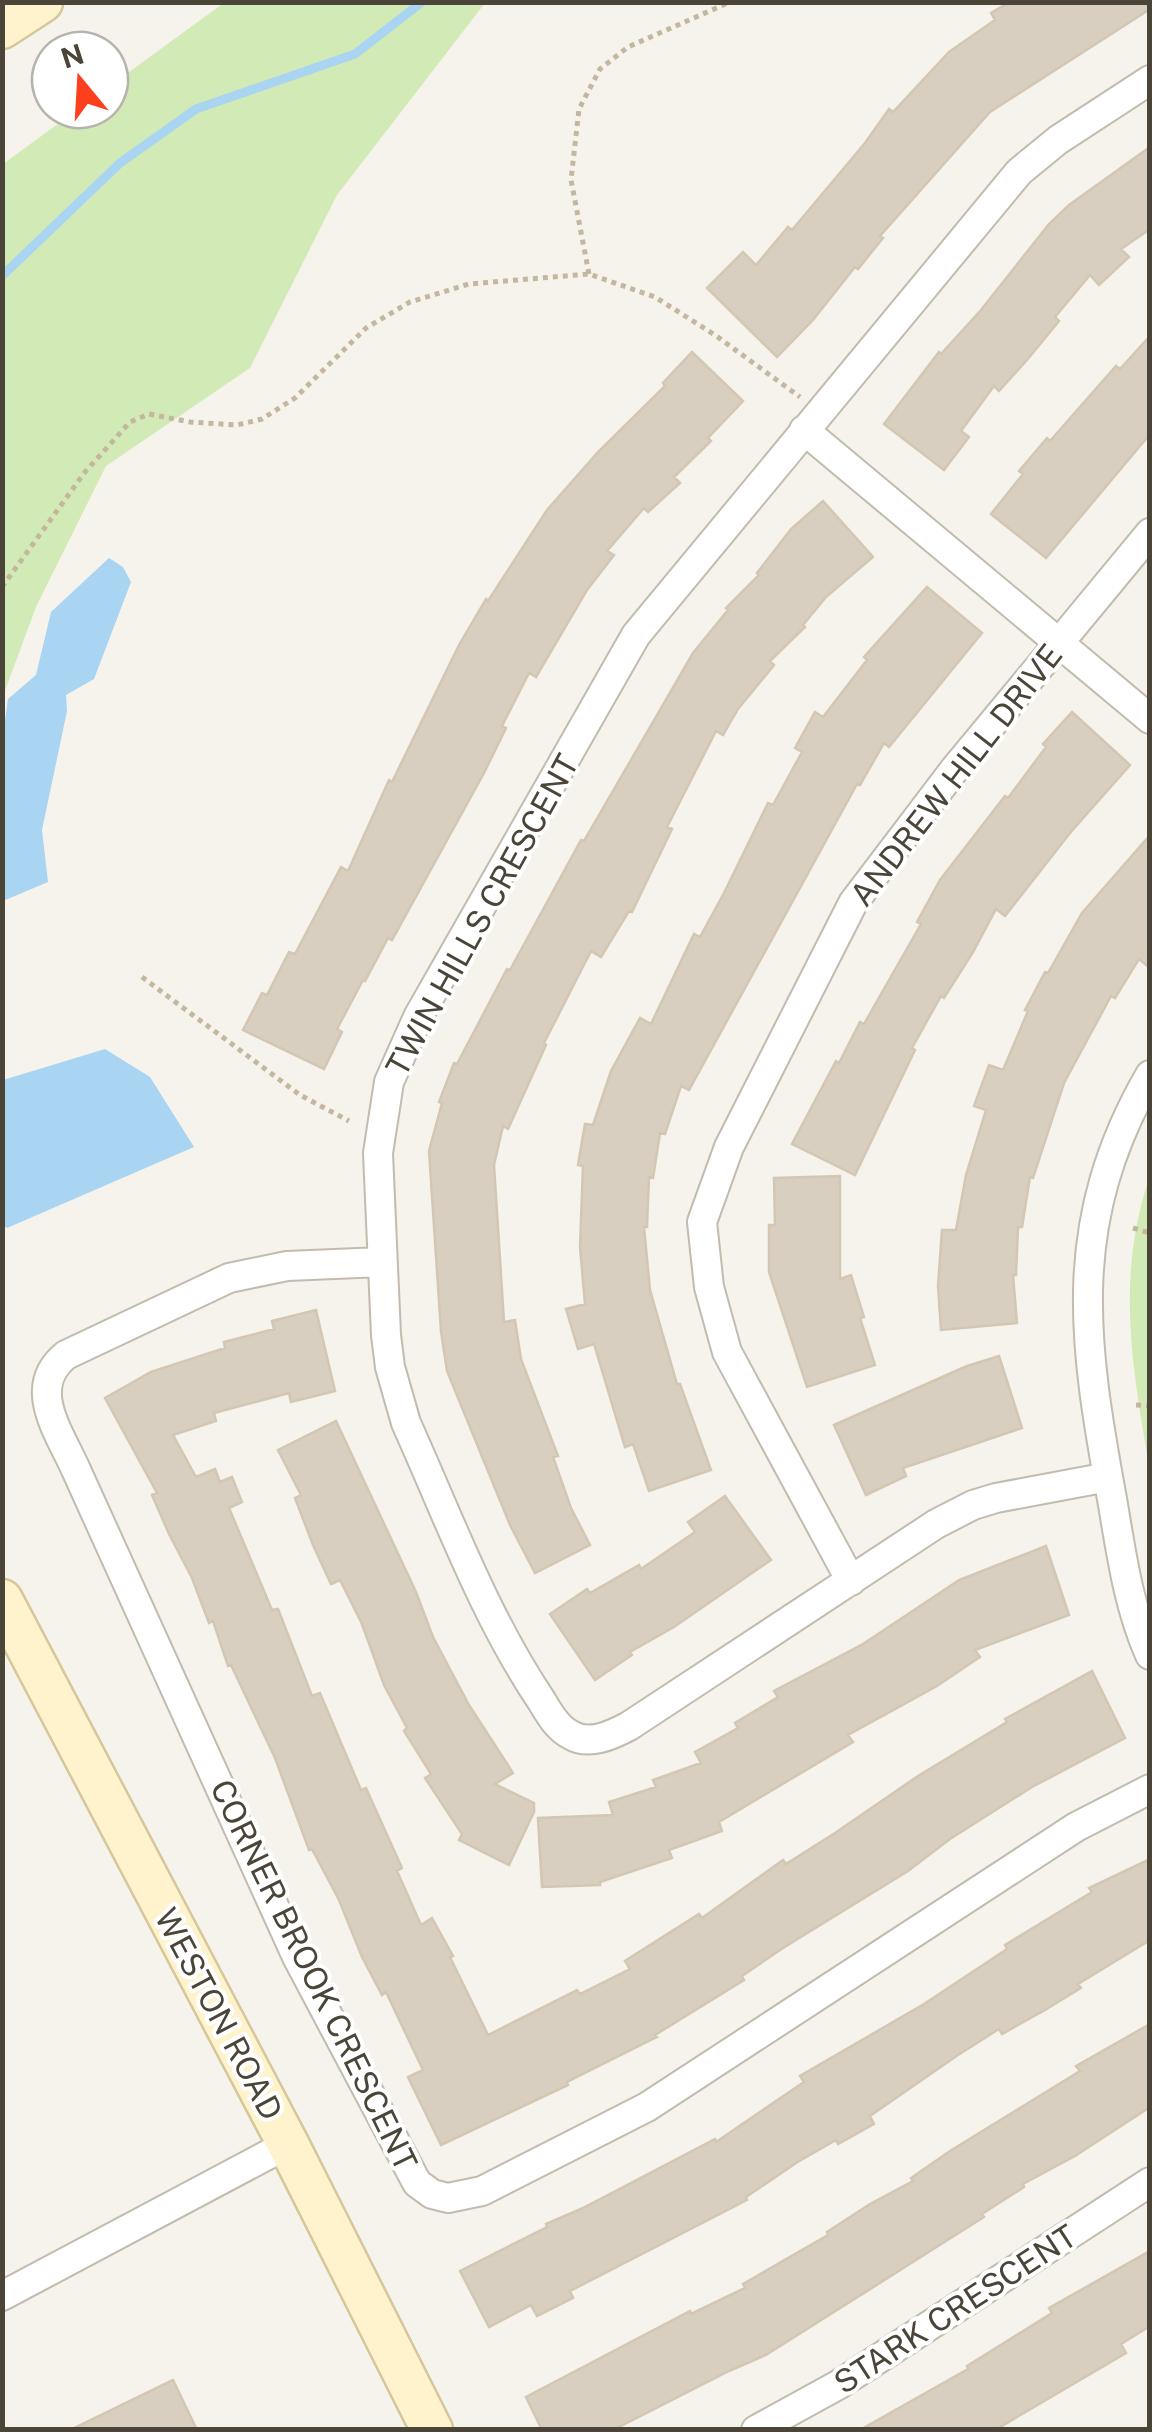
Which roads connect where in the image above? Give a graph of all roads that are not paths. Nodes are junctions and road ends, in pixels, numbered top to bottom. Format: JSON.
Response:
{"nodes":[{"id":1,"x":42,"y":2,"type":"edge"},
{"id":2,"x":2,"y":28,"type":"edge"},
{"id":3,"x":1150,"y":80,"type":"edge"},
{"id":4,"x":804,"y":430,"type":"junction"},
{"id":5,"x":1150,"y":533,"type":"edge"},
{"id":6,"x":1059,"y":642,"type":"junction"},
{"id":7,"x":1150,"y":719,"type":"edge"},
{"id":8,"x":1150,"y":1075,"type":"edge"},
{"id":9,"x":382,"y":1262,"type":"junction"},
{"id":10,"x":1108,"y":1477,"type":"junction"},
{"id":11,"x":851,"y":1580,"type":"junction"},
{"id":12,"x":2,"y":1600,"type":"edge"},
{"id":13,"x":1150,"y":1655,"type":"edge"},
{"id":14,"x":1150,"y":1789,"type":"edge"},
{"id":15,"x":288,"y":2144,"type":"junction"},
{"id":16,"x":1150,"y":2182,"type":"edge"},
{"id":17,"x":2,"y":2296,"type":"edge"},
{"id":18,"x":432,"y":2430,"type":"edge"},
{"id":19,"x":756,"y":2430,"type":"edge"}],
"edges":[{"from":1,"to":2,"type":"main road"},
{"from":3,"to":4,"type":"street","name":"TWIN HILLS CRESCENT"},
{"from":4,"to":6,"type":"street"},
{"from":4,"to":9,"type":"street","name":"TWIN HILLS CRESCENT"},
{"from":5,"to":6,"type":"street","name":"ANDREW HILL DRIVE"},
{"from":6,"to":7,"type":"street"},
{"from":6,"to":11,"type":"street","name":"ANDREW HILL DRIVE"},
{"from":8,"to":10,"type":"street"},
{"from":9,"to":11,"type":"street","name":"TWIN HILLS CRESCENT"},
{"from":9,"to":14,"type":"street","name":"CORNER BROOK CRESCENT"},
{"from":10,"to":11,"type":"street","name":"TWIN HILLS CRESCENT"},
{"from":10,"to":13,"type":"street"},
{"from":12,"to":15,"type":"main road","name":"WESTON ROAD"},
{"from":15,"to":17,"type":"street"},
{"from":15,"to":18,"type":"main road","name":"WESTON ROAD"},
{"from":16,"to":19,"type":"street","name":"STARK CRESCENT"}]}
